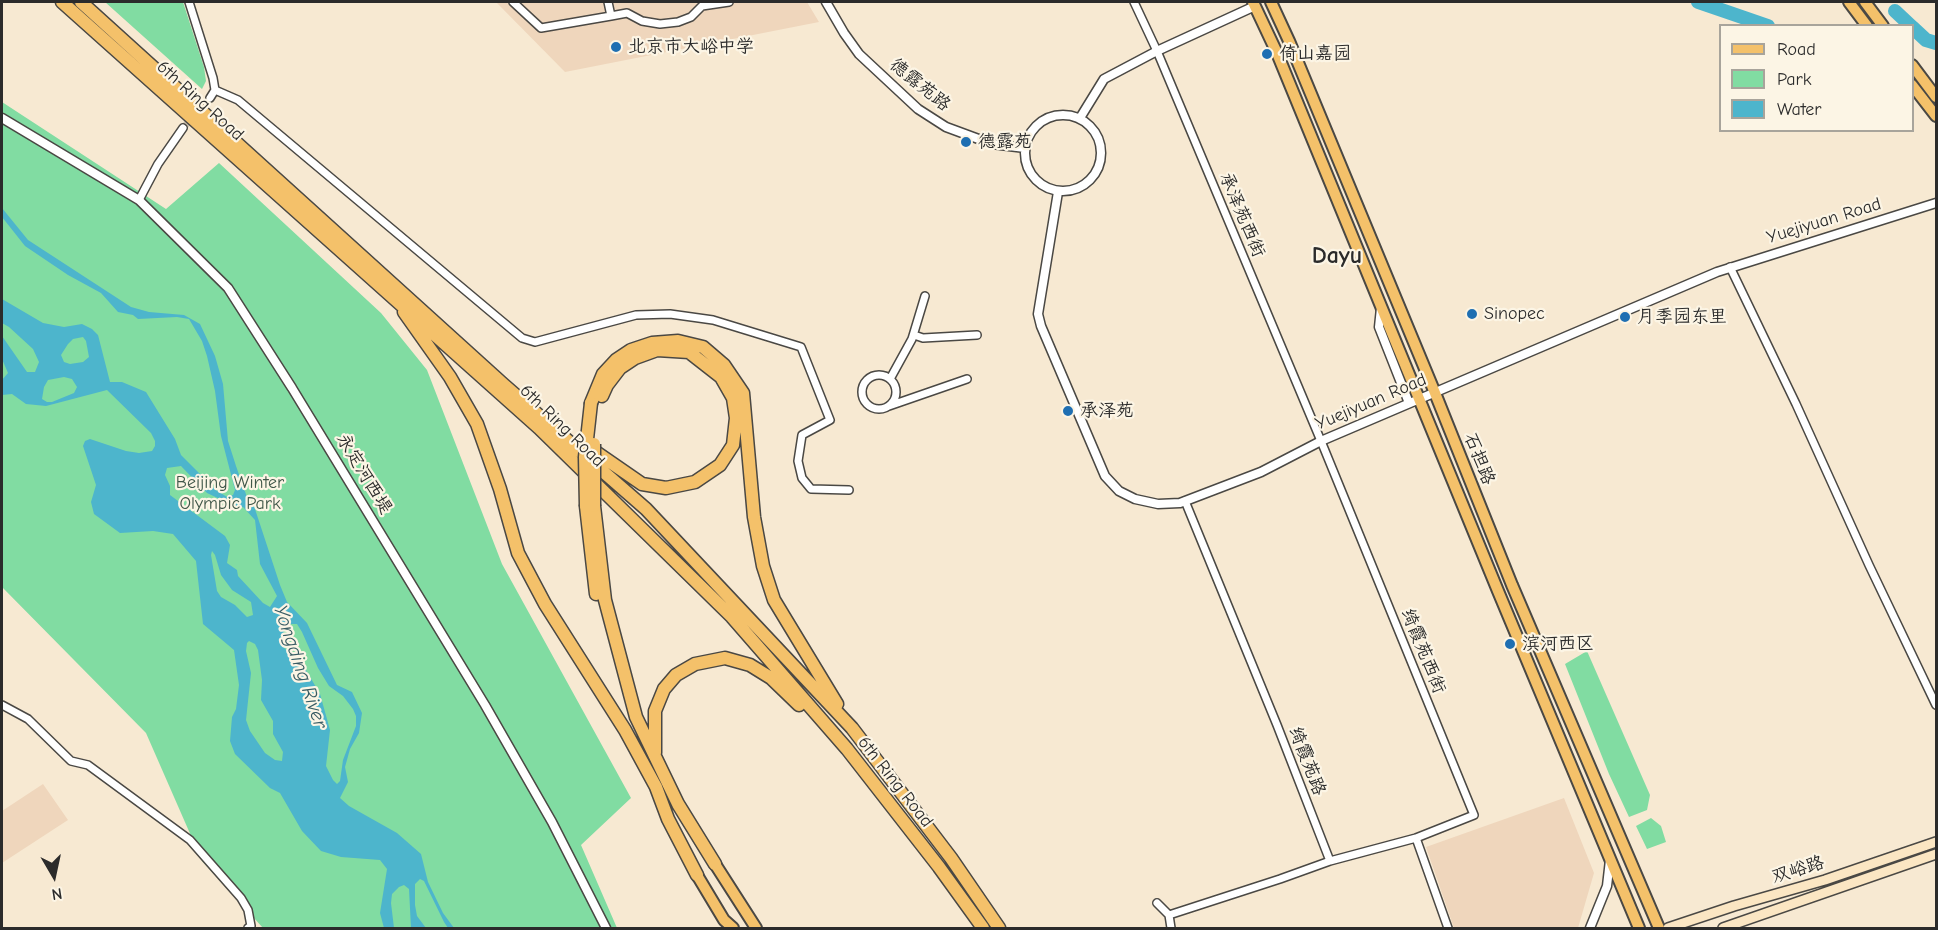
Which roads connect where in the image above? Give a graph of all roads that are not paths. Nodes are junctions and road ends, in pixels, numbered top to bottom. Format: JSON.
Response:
{"nodes":[{"id":1,"x":62,"y":2,"type":"edge"},
{"id":2,"x":81,"y":2,"type":"edge"},
{"id":3,"x":189,"y":2,"type":"edge"},
{"id":4,"x":513,"y":2,"type":"edge"},
{"id":5,"x":608,"y":2,"type":"edge"},
{"id":6,"x":729,"y":2,"type":"edge"},
{"id":7,"x":826,"y":2,"type":"edge"},
{"id":8,"x":1134,"y":2,"type":"edge"},
{"id":9,"x":1271,"y":2,"type":"edge"},
{"id":10,"x":1849,"y":2,"type":"edge"},
{"id":11,"x":1865,"y":2,"type":"edge"},
{"id":12,"x":1254,"y":4,"type":"edge"},
{"id":13,"x":610,"y":16,"type":"junction"},
{"id":14,"x":1866,"y":24,"type":"edge"},
{"id":15,"x":1882,"y":24,"type":"edge"},
{"id":16,"x":1157,"y":51,"type":"junction"},
{"id":17,"x":1914,"y":68,"type":"edge"},
{"id":18,"x":1914,"y":88,"type":"edge"},
{"id":19,"x":215,"y":90,"type":"junction"},
{"id":20,"x":1936,"y":97,"type":"edge"},
{"id":21,"x":210,"y":98,"type":"tunnel mouth"},
{"id":22,"x":1936,"y":116,"type":"edge"},
{"id":23,"x":2,"y":118,"type":"edge"},
{"id":24,"x":1080,"y":118,"type":"junction"},
{"id":25,"x":183,"y":128,"type":"tunnel mouth"},
{"id":26,"x":1025,"y":148,"type":"junction"},
{"id":27,"x":1058,"y":192,"type":"junction"},
{"id":28,"x":139,"y":200,"type":"junction"},
{"id":29,"x":1936,"y":203,"type":"edge"},
{"id":30,"x":1730,"y":267,"type":"junction"},
{"id":31,"x":389,"y":292,"type":"junction"},
{"id":32,"x":925,"y":296,"type":"dead end"},
{"id":33,"x":1381,"y":304,"type":"junction"},
{"id":34,"x":914,"y":335,"type":"junction"},
{"id":35,"x":977,"y":335,"type":"dead end"},
{"id":36,"x":890,"y":378,"type":"junction"},
{"id":37,"x":967,"y":379,"type":"dead end"},
{"id":38,"x":504,"y":385,"type":"junction"},
{"id":39,"x":1435,"y":393,"type":"junction"},
{"id":40,"x":1420,"y":400,"type":"junction"},
{"id":41,"x":1409,"y":403,"type":"junction"},
{"id":42,"x":595,"y":404,"type":"junction"},
{"id":43,"x":886,"y":407,"type":"junction"},
{"id":44,"x":1321,"y":441,"type":"junction"},
{"id":45,"x":849,"y":490,"type":"dead end"},
{"id":46,"x":1185,"y":501,"type":"junction"},
{"id":47,"x":590,"y":506,"type":"junction"},
{"id":48,"x":2,"y":705,"type":"edge"},
{"id":49,"x":1936,"y":705,"type":"edge"},
{"id":50,"x":852,"y":728,"type":"junction"},
{"id":51,"x":846,"y":749,"type":"junction"},
{"id":52,"x":655,"y":757,"type":"junction"},
{"id":53,"x":656,"y":787,"type":"junction"},
{"id":54,"x":1416,"y":838,"type":"junction"},
{"id":55,"x":1936,"y":842,"type":"edge"},
{"id":56,"x":1936,"y":854,"type":"edge"},
{"id":57,"x":1610,"y":859,"type":"junction"},
{"id":58,"x":1330,"y":861,"type":"junction"},
{"id":59,"x":714,"y":864,"type":"joint"},
{"id":60,"x":697,"y":875,"type":"joint"},
{"id":61,"x":1157,"y":903,"type":"dead end"},
{"id":62,"x":1169,"y":915,"type":"junction"},
{"id":63,"x":724,"y":924,"type":"edge"},
{"id":64,"x":248,"y":928,"type":"edge"},
{"id":65,"x":606,"y":928,"type":"edge"},
{"id":66,"x":733,"y":928,"type":"edge"},
{"id":67,"x":756,"y":928,"type":"edge"},
{"id":68,"x":983,"y":928,"type":"edge"},
{"id":69,"x":999,"y":928,"type":"edge"},
{"id":70,"x":1171,"y":928,"type":"edge"},
{"id":71,"x":1448,"y":928,"type":"edge"},
{"id":72,"x":1590,"y":928,"type":"edge"},
{"id":73,"x":1639,"y":928,"type":"edge"},
{"id":74,"x":1659,"y":928,"type":"edge"},
{"id":75,"x":1668,"y":928,"type":"edge"},
{"id":76,"x":1723,"y":928,"type":"edge"}],
"edges":[{"from":1,"to":31,"type":"highway","name":"6th Ring Road"},
{"from":2,"to":38,"type":"highway","name":"6th Ring Road"},
{"from":3,"to":19,"type":"street"},
{"from":4,"to":13,"type":"street"},
{"from":5,"to":13,"type":"street"},
{"from":6,"to":13,"type":"street"},
{"from":7,"to":26,"type":"street","name":"德露苑路"},
{"from":8,"to":16,"type":"street","name":"承泽苑西街"},
{"from":9,"to":39,"type":"main road","name":"石担路"},
{"from":10,"to":14,"type":"main road"},
{"from":11,"to":15,"type":"main road"},
{"from":12,"to":16,"type":"street"},
{"from":12,"to":33,"type":"main road","name":"石担路"},
{"from":16,"to":24,"type":"street"},
{"from":16,"to":44,"type":"street","name":"承泽苑西街"},
{"from":17,"to":20,"type":"main road"},
{"from":18,"to":22,"type":"main road"},
{"from":19,"to":21,"type":"street"},
{"from":19,"to":45,"type":"street"},
{"from":23,"to":28,"type":"street","name":"永定河西堤"},
{"from":24,"to":26,"type":"street"},
{"from":24,"to":27,"type":"street"},
{"from":25,"to":28,"type":"street"},
{"from":26,"to":27,"type":"street"},
{"from":27,"to":46,"type":"street","name":"Yuejiyuan Road"},
{"from":28,"to":65,"type":"street","name":"永定河西堤"},
{"from":29,"to":30,"type":"street","name":"Yuejiyuan Road"},
{"from":30,"to":39,"type":"street","name":"Yuejiyuan Road"},
{"from":30,"to":49,"type":"street"},
{"from":31,"to":51,"type":"highway","name":"6th Ring Road"},
{"from":31,"to":53,"type":"highway"},
{"from":32,"to":34,"type":"street"},
{"from":33,"to":40,"type":"main road","name":"石担路"},
{"from":33,"to":41,"type":"street"},
{"from":34,"to":35,"type":"street"},
{"from":34,"to":36,"type":"street"},
{"from":36,"to":43,"type":"street"},
{"from":36,"to":43,"type":"street"},
{"from":37,"to":43,"type":"street"},
{"from":38,"to":42,"type":"highway"},
{"from":38,"to":50,"type":"highway","name":"6th Ring Road"},
{"from":39,"to":40,"type":"street","name":"Yuejiyuan Road"},
{"from":39,"to":74,"type":"main road","name":"石担路"},
{"from":40,"to":41,"type":"street","name":"Yuejiyuan Road"},
{"from":40,"to":57,"type":"main road","name":"石担路"},
{"from":41,"to":44,"type":"street","name":"Yuejiyuan Road"},
{"from":42,"to":47,"type":"highway","bridge":true},
{"from":42,"to":50,"type":"highway"},
{"from":44,"to":46,"type":"street","name":"Yuejiyuan Road"},
{"from":44,"to":54,"type":"street","name":"绮霞苑西街"},
{"from":46,"to":58,"type":"street","name":"绮霞苑路"},
{"from":47,"to":52,"type":"highway"},
{"from":47,"to":53,"type":"highway"},
{"from":48,"to":64,"type":"street"},
{"from":50,"to":69,"type":"highway","name":"6th Ring Road"},
{"from":51,"to":52,"type":"highway"},
{"from":51,"to":68,"type":"highway","name":"6th Ring Road"},
{"from":52,"to":59,"type":"highway"},
{"from":53,"to":60,"type":"highway"},
{"from":54,"to":58,"type":"street"},
{"from":54,"to":71,"type":"street"},
{"from":55,"to":75,"type":"main road","name":"双峪路"},
{"from":56,"to":76,"type":"main road","name":"双峪路"},
{"from":57,"to":72,"type":"street"},
{"from":57,"to":73,"type":"main road","name":"石担路"},
{"from":58,"to":62,"type":"street"},
{"from":59,"to":67,"type":"main road"},
{"from":60,"to":63,"type":"main road"},
{"from":61,"to":62,"type":"street"},
{"from":62,"to":70,"type":"street"},
{"from":63,"to":66,"type":"main road"}]}
